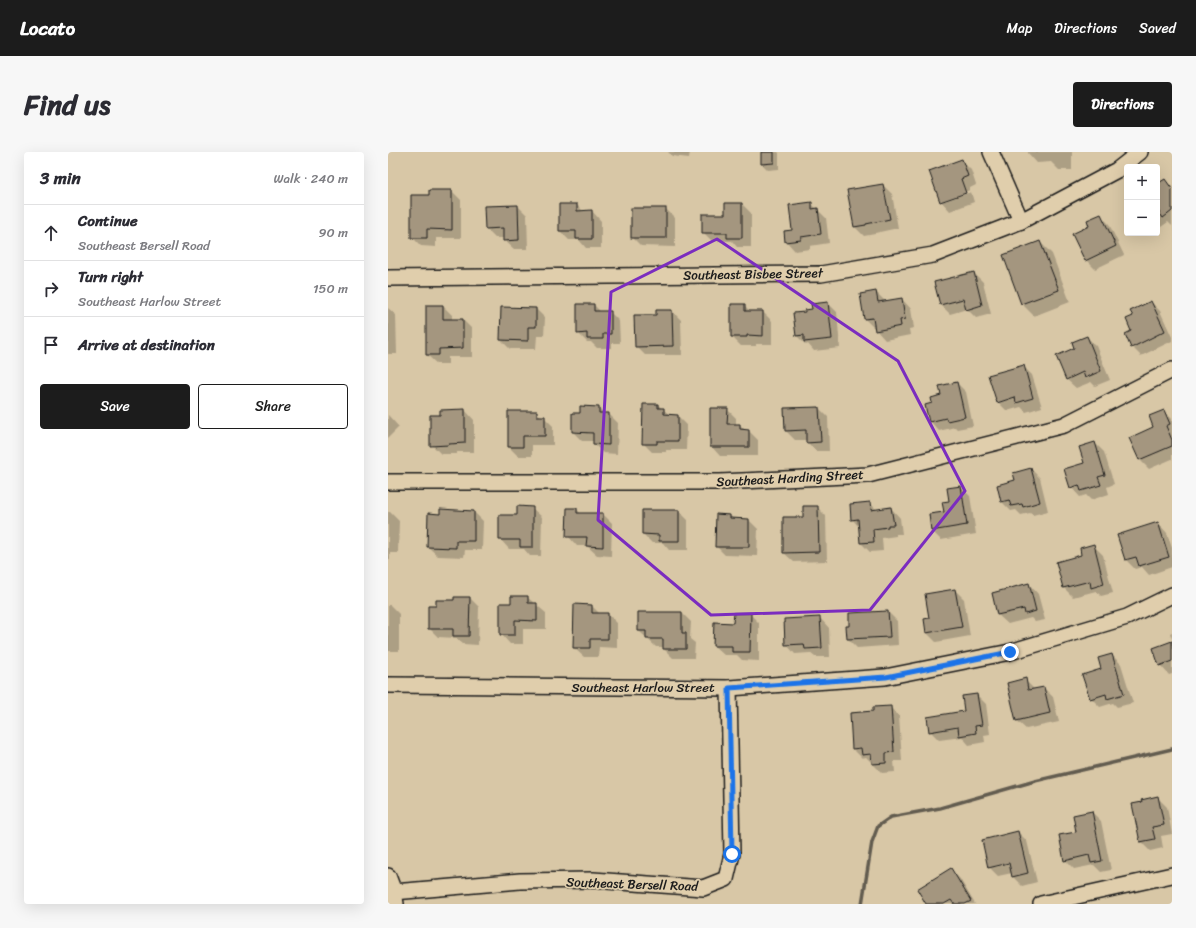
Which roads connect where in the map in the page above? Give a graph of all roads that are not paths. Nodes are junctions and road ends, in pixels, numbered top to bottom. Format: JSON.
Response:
{"nodes":[{"id":1,"x":991,"y":152,"type":"edge"},
{"id":2,"x":1140,"y":152,"type":"edge"},
{"id":3,"x":1021,"y":220,"type":"junction"},
{"id":4,"x":388,"y":278,"type":"edge"},
{"id":5,"x":1172,"y":370,"type":"edge"},
{"id":6,"x":388,"y":482,"type":"edge"},
{"id":7,"x":1172,"y":595,"type":"edge"},
{"id":8,"x":388,"y":685,"type":"edge"},
{"id":9,"x":729,"y":688,"type":"junction"},
{"id":10,"x":1172,"y":875,"type":"edge"},
{"id":11,"x":388,"y":876,"type":"edge"},
{"id":12,"x":395,"y":898,"type":"edge"},
{"id":13,"x":1041,"y":904,"type":"edge"}],
"edges":[{"from":1,"to":3,"type":"street"},
{"from":2,"to":3,"type":"street","name":"Southeast Bisbee Street"},
{"from":3,"to":4,"type":"street","name":"Southeast Bisbee Street"},
{"from":5,"to":6,"type":"street","name":"Southeast Harding Street"},
{"from":7,"to":9,"type":"street","name":"Southeast Harlow Street"},
{"from":8,"to":9,"type":"street","name":"Southeast Harlow Street"},
{"from":9,"to":12,"type":"street","name":"Southeast Bersell Road"},
{"from":10,"to":13,"type":"street"},
{"from":11,"to":12,"type":"street"}]}
